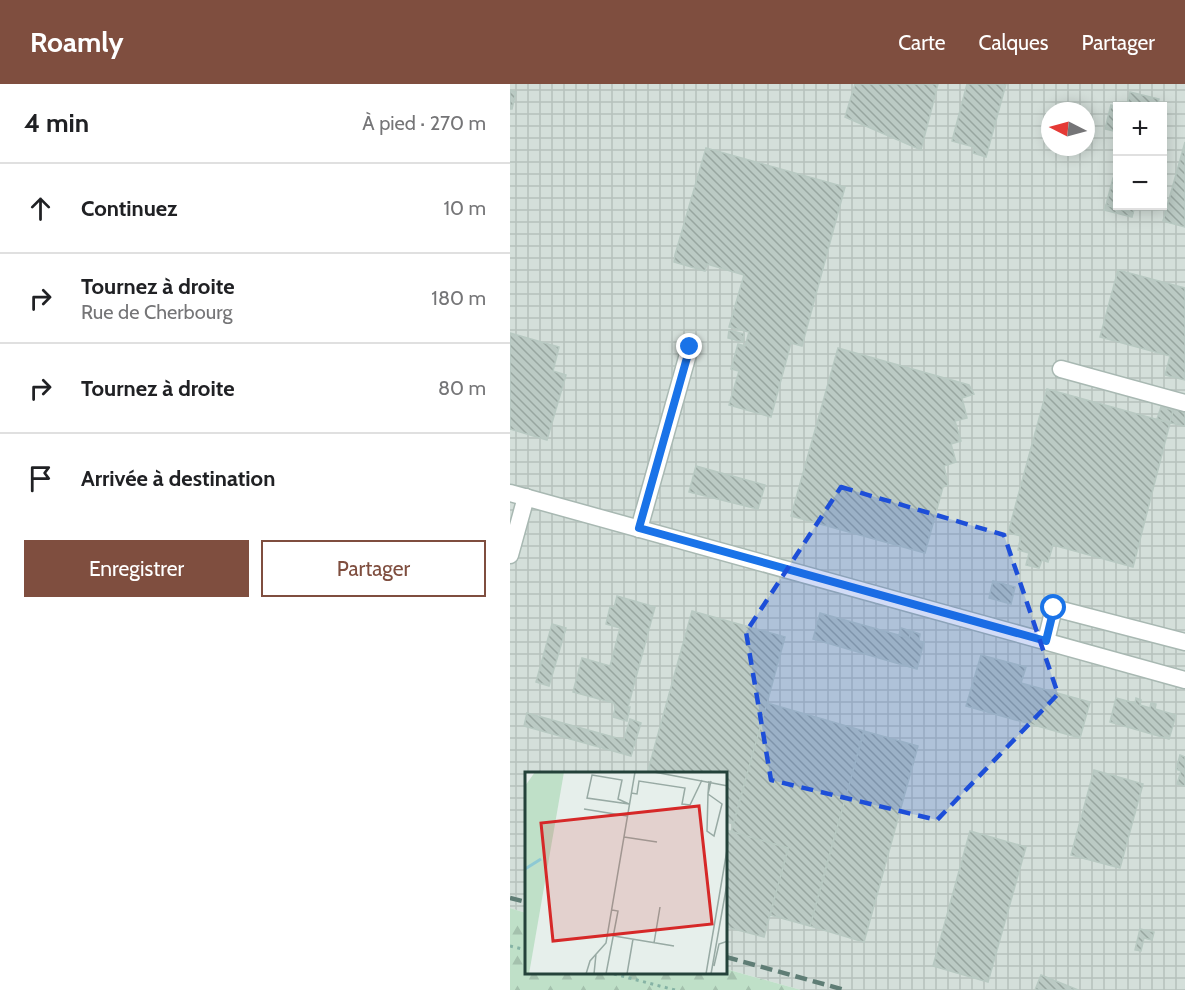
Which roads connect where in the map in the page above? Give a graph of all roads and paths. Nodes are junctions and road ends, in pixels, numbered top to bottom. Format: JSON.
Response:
{"nodes":[{"id":1,"x":690,"y":347,"type":"dead end"},
{"id":2,"x":1061,"y":369,"type":"dead end"},
{"id":3,"x":1185,"y":403,"type":"edge"},
{"id":4,"x":518,"y":495,"type":"edge"},
{"id":5,"x":639,"y":528,"type":"junction"},
{"id":6,"x":510,"y":555,"type":"edge"},
{"id":7,"x":1046,"y":641,"type":"junction"},
{"id":8,"x":1185,"y":642,"type":"edge"},
{"id":9,"x":1185,"y":680,"type":"edge"},
{"id":10,"x":510,"y":946,"type":"edge"},
{"id":11,"x":525,"y":950,"type":"edge"},
{"id":12,"x":618,"y":975,"type":"edge"},
{"id":13,"x":675,"y":990,"type":"edge"}],
"edges":[{"from":1,"to":5,"type":"street"},
{"from":2,"to":3,"type":"street"},
{"from":4,"to":5,"type":"street"},
{"from":4,"to":6,"type":"street"},
{"from":5,"to":7,"type":"street"},
{"from":7,"to":8,"type":"street"},
{"from":7,"to":9,"type":"street"},
{"from":10,"to":11,"type":"path"},
{"from":12,"to":13,"type":"path"}]}
